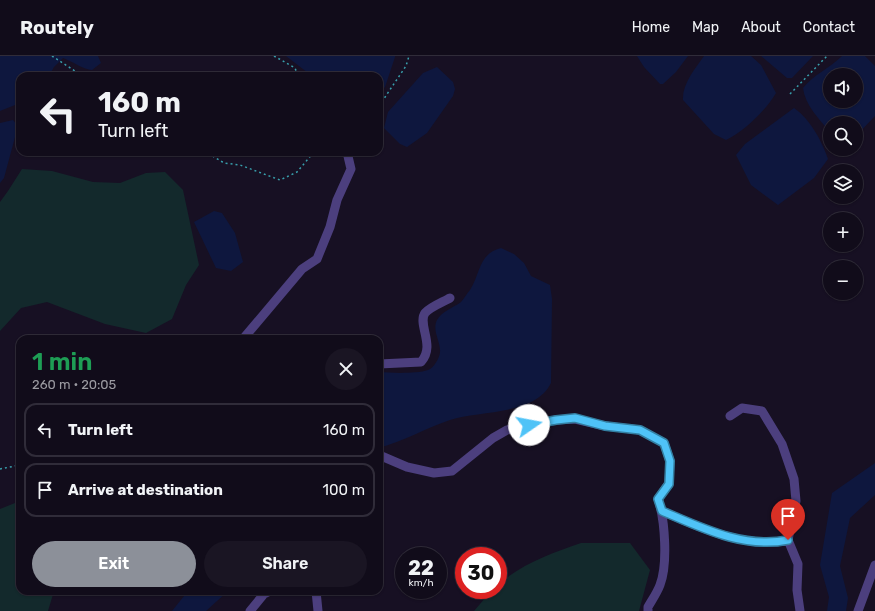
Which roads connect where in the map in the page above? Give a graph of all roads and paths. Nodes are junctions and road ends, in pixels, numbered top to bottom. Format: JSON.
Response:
{"nodes":[{"id":1,"x":52,"y":56,"type":"edge"},
{"id":2,"x":274,"y":56,"type":"edge"},
{"id":3,"x":409,"y":56,"type":"edge"},
{"id":4,"x":827,"y":56,"type":"edge"},
{"id":5,"x":77,"y":72,"type":"edge"},
{"id":6,"x":296,"y":72,"type":"edge"},
{"id":7,"x":790,"y":94,"type":"dead end"},
{"id":8,"x":383,"y":100,"type":"edge"},
{"id":9,"x":213,"y":156,"type":"edge"},
{"id":10,"x":311,"y":156,"type":"edge"},
{"id":11,"x":348,"y":156,"type":"edge"},
{"id":12,"x":450,"y":298,"type":"dead end"},
{"id":13,"x":246,"y":335,"type":"edge"},
{"id":14,"x":383,"y":364,"type":"edge"},
{"id":15,"x":730,"y":416,"type":"dead end"},
{"id":16,"x":383,"y":457,"type":"edge"},
{"id":17,"x":16,"y":465,"type":"edge"},
{"id":18,"x":0,"y":470,"type":"edge"},
{"id":19,"x":662,"y":511,"type":"junction"},
{"id":20,"x":788,"y":540,"type":"junction"},
{"id":21,"x":875,"y":566,"type":"edge"},
{"id":22,"x":263,"y":595,"type":"edge"},
{"id":23,"x":316,"y":595,"type":"edge"},
{"id":24,"x":250,"y":611,"type":"edge"},
{"id":25,"x":318,"y":611,"type":"edge"},
{"id":26,"x":648,"y":611,"type":"edge"},
{"id":27,"x":800,"y":611,"type":"edge"},
{"id":28,"x":858,"y":611,"type":"edge"}],
"edges":[{"from":1,"to":5,"type":"path"},
{"from":2,"to":6,"type":"path"},
{"from":3,"to":8,"type":"path"},
{"from":4,"to":7,"type":"path"},
{"from":9,"to":10,"type":"path"},
{"from":11,"to":13,"type":"street"},
{"from":12,"to":14,"type":"street"},
{"from":15,"to":20,"type":"street"},
{"from":16,"to":19,"type":"street"},
{"from":17,"to":18,"type":"path"},
{"from":19,"to":20,"type":"street"},
{"from":19,"to":26,"type":"street"},
{"from":20,"to":27,"type":"street"},
{"from":21,"to":28,"type":"street"},
{"from":22,"to":24,"type":"street"},
{"from":23,"to":25,"type":"street"}]}
